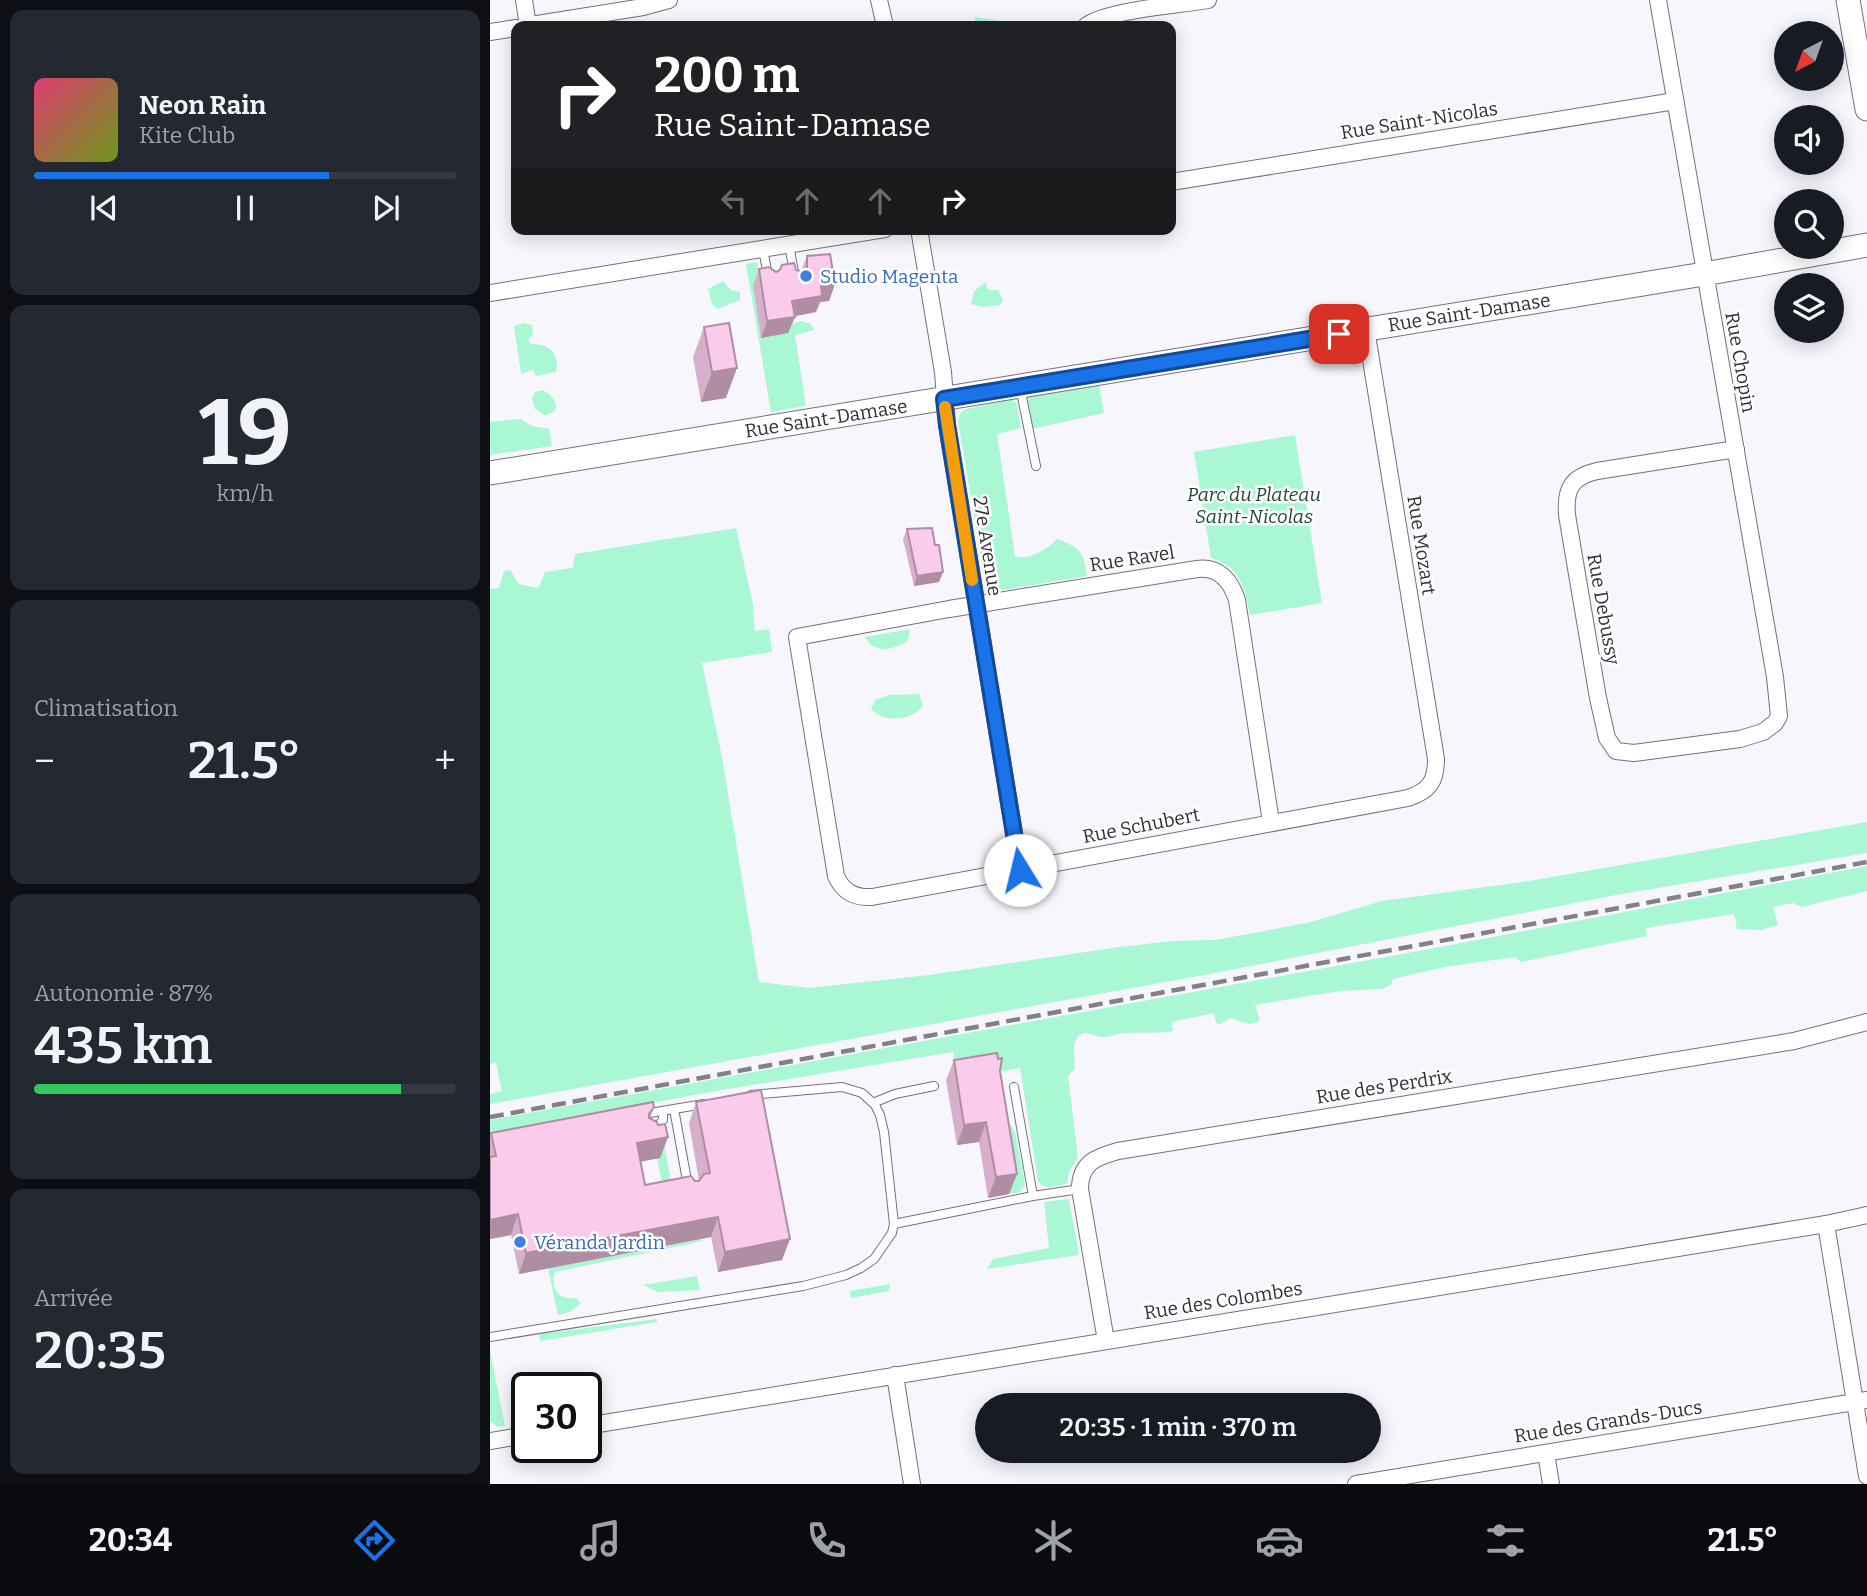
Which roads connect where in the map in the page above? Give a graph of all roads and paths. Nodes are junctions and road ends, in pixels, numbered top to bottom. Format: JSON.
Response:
{"nodes":[{"id":1,"x":524,"y":0,"type":"edge"},
{"id":2,"x":669,"y":0,"type":"edge"},
{"id":3,"x":878,"y":0,"type":"edge"},
{"id":4,"x":1208,"y":0,"type":"edge"},
{"id":5,"x":1658,"y":0,"type":"edge"},
{"id":6,"x":1849,"y":0,"type":"edge"},
{"id":7,"x":526,"y":21,"type":"edge"},
{"id":8,"x":557,"y":21,"type":"edge"},
{"id":9,"x":884,"y":21,"type":"edge"},
{"id":10,"x":1095,"y":21,"type":"edge"},
{"id":11,"x":511,"y":29,"type":"edge"},
{"id":12,"x":490,"y":32,"type":"edge"},
{"id":13,"x":1675,"y":101,"type":"junction"},
{"id":14,"x":1867,"y":109,"type":"edge"},
{"id":15,"x":1176,"y":180,"type":"edge"},
{"id":16,"x":849,"y":235,"type":"edge"},
{"id":17,"x":920,"y":235,"type":"edge"},
{"id":18,"x":789,"y":245,"type":"junction"},
{"id":19,"x":1867,"y":245,"type":"edge"},
{"id":20,"x":763,"y":249,"type":"junction"},
{"id":21,"x":1704,"y":274,"type":"junction"},
{"id":22,"x":769,"y":282,"type":"edge"},
{"id":23,"x":796,"y":282,"type":"edge"},
{"id":24,"x":490,"y":293,"type":"edge"},
{"id":25,"x":1366,"y":329,"type":"junction"},
{"id":26,"x":1020,"y":386,"type":"junction"},
{"id":27,"x":944,"y":399,"type":"junction"},
{"id":28,"x":1736,"y":449,"type":"junction"},
{"id":29,"x":1035,"y":466,"type":"dead end"},
{"id":30,"x":490,"y":472,"type":"edge"},
{"id":31,"x":976,"y":605,"type":"junction"},
{"id":32,"x":797,"y":637,"type":"joint"},
{"id":33,"x":1770,"y":728,"type":"joint"},
{"id":34,"x":1436,"y":767,"type":"joint"},
{"id":35,"x":1271,"y":822,"type":"junction"},
{"id":36,"x":1020,"y":870,"type":"junction"},
{"id":37,"x":1867,"y":1022,"type":"edge"},
{"id":38,"x":934,"y":1086,"type":"dead end"},
{"id":39,"x":1014,"y":1087,"type":"dead end"},
{"id":40,"x":739,"y":1097,"type":"edge"},
{"id":41,"x":713,"y":1102,"type":"edge"},
{"id":42,"x":873,"y":1102,"type":"junction"},
{"id":43,"x":674,"y":1109,"type":"junction"},
{"id":44,"x":663,"y":1111,"type":"junction"},
{"id":45,"x":637,"y":1116,"type":"edge"},
{"id":46,"x":648,"y":1136,"type":"edge"},
{"id":47,"x":1080,"y":1189,"type":"junction"},
{"id":48,"x":690,"y":1195,"type":"edge"},
{"id":49,"x":1033,"y":1196,"type":"junction"},
{"id":50,"x":1867,"y":1215,"type":"edge"},
{"id":51,"x":894,"y":1224,"type":"junction"},
{"id":52,"x":1826,"y":1224,"type":"junction"},
{"id":53,"x":490,"y":1338,"type":"edge"},
{"id":54,"x":1106,"y":1341,"type":"junction"},
{"id":55,"x":895,"y":1375,"type":"junction"},
{"id":56,"x":1861,"y":1401,"type":"edge"},
{"id":57,"x":602,"y":1423,"type":"edge"},
{"id":58,"x":511,"y":1438,"type":"edge"},
{"id":59,"x":490,"y":1441,"type":"edge"},
{"id":60,"x":1546,"y":1452,"type":"junction"},
{"id":61,"x":1867,"y":1476,"type":"edge"},
{"id":62,"x":912,"y":1484,"type":"edge"},
{"id":63,"x":1356,"y":1484,"type":"edge"},
{"id":64,"x":1551,"y":1484,"type":"edge"}],
"edges":[{"from":1,"to":7,"type":"street"},
{"from":2,"to":8,"type":"street"},
{"from":3,"to":9,"type":"street"},
{"from":4,"to":10,"type":"street"},
{"from":5,"to":13,"type":"street","name":"Rue Chopin"},
{"from":6,"to":14,"type":"street"},
{"from":11,"to":12,"type":"street"},
{"from":13,"to":15,"type":"street","name":"Rue Saint-Nicolas"},
{"from":13,"to":21,"type":"street","name":"Rue Chopin"},
{"from":16,"to":18,"type":"street"},
{"from":17,"to":27,"type":"street","name":"27e Avenue"},
{"from":18,"to":20,"type":"street"},
{"from":18,"to":23,"type":"lane"},
{"from":19,"to":21,"type":"street","name":"Rue Saint-Damase"},
{"from":20,"to":22,"type":"lane"},
{"from":20,"to":24,"type":"street"},
{"from":21,"to":25,"type":"street","name":"Rue Saint-Damase"},
{"from":21,"to":28,"type":"street","name":"Rue Chopin"},
{"from":25,"to":26,"type":"street","name":"Rue Saint-Damase"},
{"from":25,"to":34,"type":"street","name":"Rue Mozart"},
{"from":26,"to":27,"type":"street","name":"Rue Saint-Damase"},
{"from":26,"to":29,"type":"lane"},
{"from":27,"to":30,"type":"street","name":"Rue Saint-Damase"},
{"from":27,"to":31,"type":"street","name":"27e Avenue"},
{"from":28,"to":33,"type":"street","name":"Rue Chopin"},
{"from":28,"to":33,"type":"street","name":"Rue Debussy"},
{"from":31,"to":32,"type":"street","name":"Rue Ravel"},
{"from":31,"to":35,"type":"street","name":"Rue Ravel"},
{"from":31,"to":36,"type":"street","name":"27e Avenue"},
{"from":32,"to":36,"type":"street","name":"Rue Schubert"},
{"from":34,"to":35,"type":"street","name":"Rue Schubert"},
{"from":35,"to":36,"type":"street","name":"Rue Schubert"},
{"from":37,"to":47,"type":"street","name":"Rue des Perdrix"},
{"from":38,"to":42,"type":"lane"},
{"from":39,"to":49,"type":"lane"},
{"from":40,"to":42,"type":"lane"},
{"from":41,"to":43,"type":"lane"},
{"from":42,"to":51,"type":"lane"},
{"from":43,"to":44,"type":"lane"},
{"from":43,"to":48,"type":"lane"},
{"from":44,"to":45,"type":"lane"},
{"from":44,"to":46,"type":"lane"},
{"from":47,"to":49,"type":"lane"},
{"from":47,"to":54,"type":"street"},
{"from":49,"to":51,"type":"lane"},
{"from":50,"to":52,"type":"street","name":"Rue des Colombes"},
{"from":51,"to":53,"type":"lane"},
{"from":52,"to":54,"type":"street","name":"Rue des Colombes"},
{"from":52,"to":56,"type":"street"},
{"from":54,"to":55,"type":"street","name":"Rue des Colombes"},
{"from":55,"to":57,"type":"street","name":"Rue des Colombes"},
{"from":55,"to":62,"type":"street"},
{"from":56,"to":60,"type":"street","name":"Rue des Grands-Ducs"},
{"from":56,"to":61,"type":"street"},
{"from":58,"to":59,"type":"street"},
{"from":60,"to":63,"type":"street","name":"Rue des Grands-Ducs"},
{"from":60,"to":64,"type":"street"}]}
